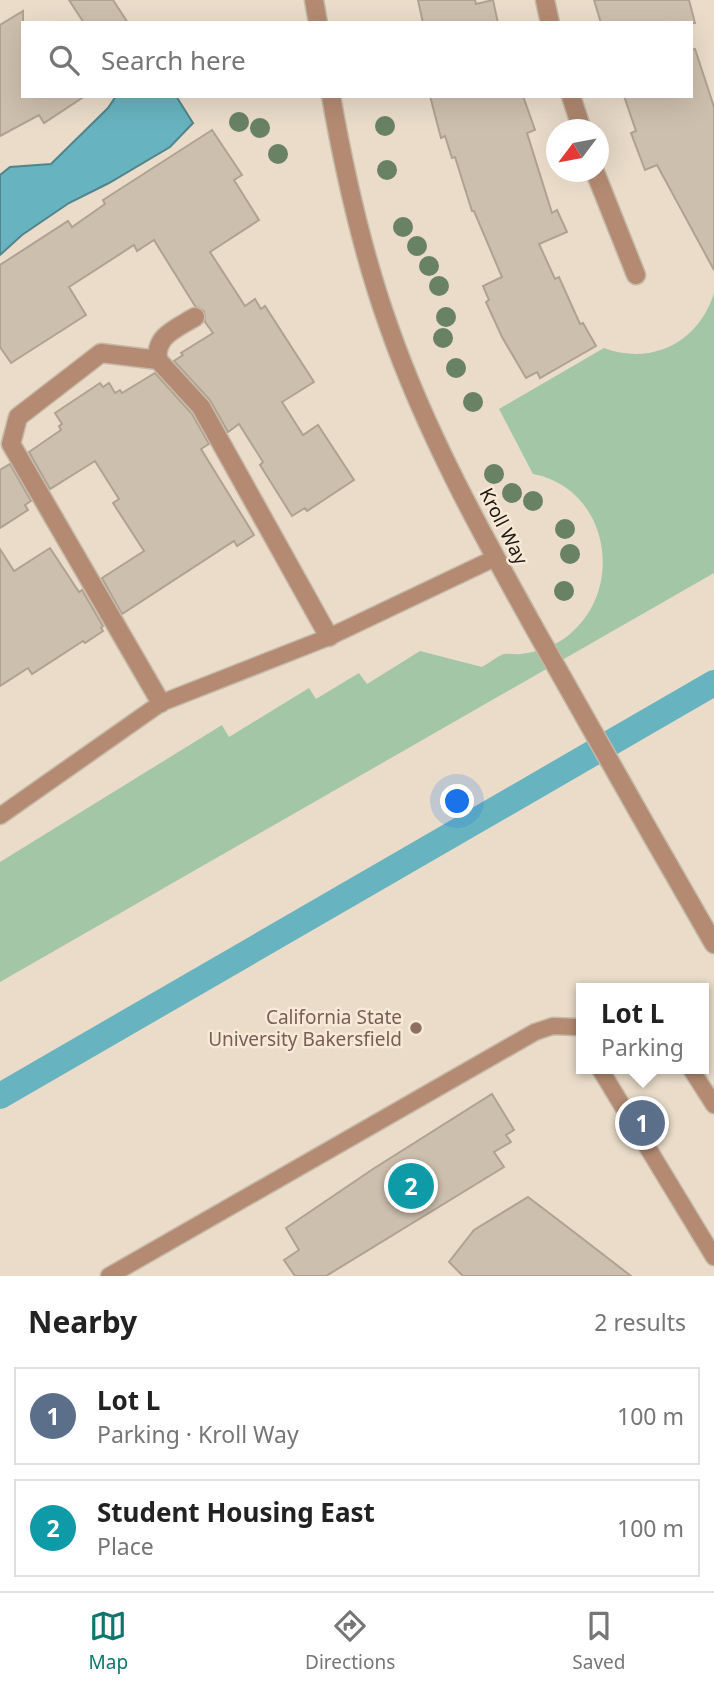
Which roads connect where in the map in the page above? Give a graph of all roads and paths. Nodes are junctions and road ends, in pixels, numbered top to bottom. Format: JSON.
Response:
{"nodes":[{"id":1,"x":314,"y":0,"type":"edge"},
{"id":2,"x":544,"y":0,"type":"edge"},
{"id":3,"x":318,"y":21,"type":"edge"},
{"id":4,"x":549,"y":21,"type":"edge"},
{"id":5,"x":331,"y":98,"type":"edge"},
{"id":6,"x":572,"y":98,"type":"edge"},
{"id":7,"x":578,"y":119,"type":"edge"},
{"id":8,"x":599,"y":182,"type":"edge"},
{"id":9,"x":636,"y":275,"type":"dead end"},
{"id":10,"x":195,"y":317,"type":"dead end"},
{"id":11,"x":158,"y":360,"type":"junction"},
{"id":12,"x":495,"y":558,"type":"junction"},
{"id":13,"x":329,"y":637,"type":"junction"},
{"id":14,"x":161,"y":703,"type":"junction"},
{"id":15,"x":0,"y":816,"type":"edge"},
{"id":16,"x":714,"y":944,"type":"edge"},
{"id":17,"x":576,"y":1029,"type":"edge"},
{"id":18,"x":603,"y":1074,"type":"edge"},
{"id":19,"x":694,"y":1074,"type":"edge"},
{"id":20,"x":714,"y":1105,"type":"edge"},
{"id":21,"x":714,"y":1256,"type":"edge"},
{"id":22,"x":109,"y":1276,"type":"edge"}],
"edges":[{"from":1,"to":3,"type":"street"},
{"from":2,"to":4,"type":"street"},
{"from":5,"to":12,"type":"street","name":"Kroll Way"},
{"from":6,"to":7,"type":"street"},
{"from":8,"to":9,"type":"street"},
{"from":10,"to":11,"type":"street"},
{"from":11,"to":13,"type":"street"},
{"from":11,"to":14,"type":"street"},
{"from":12,"to":13,"type":"lane"},
{"from":12,"to":16,"type":"street","name":"Kroll Way"},
{"from":13,"to":14,"type":"lane"},
{"from":14,"to":15,"type":"lane"},
{"from":17,"to":22,"type":"lane"},
{"from":18,"to":21,"type":"lane"},
{"from":19,"to":20,"type":"lane"}]}
